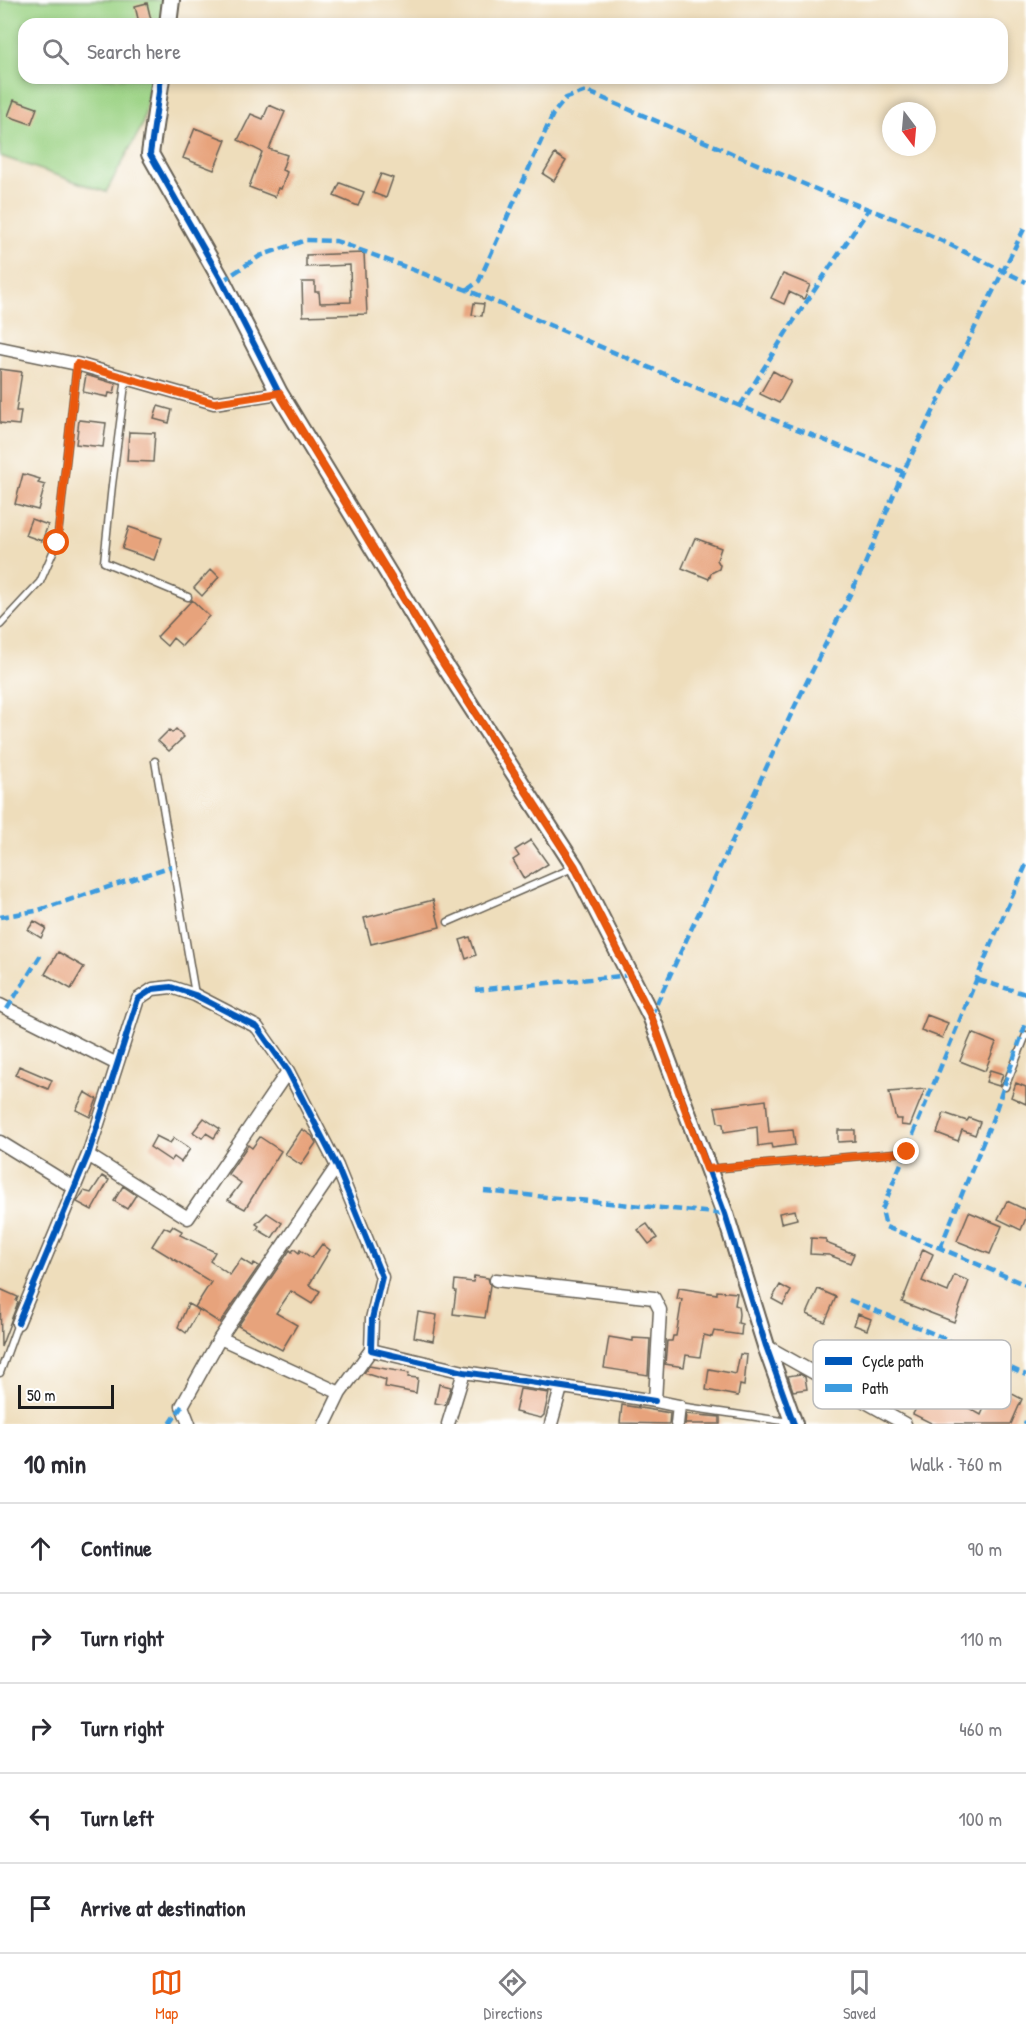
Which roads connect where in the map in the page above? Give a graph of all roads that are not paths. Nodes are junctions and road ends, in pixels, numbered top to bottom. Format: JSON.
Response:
{"nodes":[{"id":1,"x":171,"y":0,"type":"edge"},
{"id":2,"x":169,"y":18,"type":"edge"},
{"id":3,"x":160,"y":84,"type":"edge"},
{"id":4,"x":0,"y":348,"type":"edge"},
{"id":5,"x":77,"y":364,"type":"junction"},
{"id":6,"x":126,"y":377,"type":"junction"},
{"id":7,"x":279,"y":393,"type":"junction"},
{"id":8,"x":188,"y":597,"type":"dead end"},
{"id":9,"x":0,"y":625,"type":"edge"},
{"id":10,"x":155,"y":761,"type":"dead end"},
{"id":11,"x":575,"y":867,"type":"junction"},
{"id":12,"x":448,"y":922,"type":"dead end"},
{"id":13,"x":195,"y":995,"type":"junction"},
{"id":14,"x":0,"y":1005,"type":"edge"},
{"id":15,"x":1026,"y":1035,"type":"edge"},
{"id":16,"x":117,"y":1064,"type":"junction"},
{"id":17,"x":288,"y":1071,"type":"junction"},
{"id":18,"x":1005,"y":1087,"type":"dead end"},
{"id":19,"x":0,"y":1142,"type":"edge"},
{"id":20,"x":907,"y":1152,"type":"dead end"},
{"id":21,"x":88,"y":1155,"type":"junction"},
{"id":22,"x":337,"y":1166,"type":"junction"},
{"id":23,"x":707,"y":1169,"type":"junction"},
{"id":24,"x":73,"y":1186,"type":"junction"},
{"id":25,"x":496,"y":1280,"type":"dead end"},
{"id":26,"x":18,"y":1323,"type":"joint"},
{"id":27,"x":220,"y":1338,"type":"junction"},
{"id":28,"x":766,"y":1346,"type":"junction"},
{"id":29,"x":371,"y":1350,"type":"junction"},
{"id":30,"x":464,"y":1372,"type":"junction"},
{"id":31,"x":813,"y":1372,"type":"edge"},
{"id":32,"x":0,"y":1373,"type":"edge"},
{"id":33,"x":561,"y":1388,"type":"junction"},
{"id":34,"x":340,"y":1392,"type":"junction"},
{"id":35,"x":655,"y":1401,"type":"junction"},
{"id":36,"x":679,"y":1406,"type":"junction"},
{"id":37,"x":878,"y":1409,"type":"edge"},
{"id":38,"x":794,"y":1423,"type":"edge"},
{"id":39,"x":189,"y":1424,"type":"edge"},
{"id":40,"x":325,"y":1424,"type":"edge"},
{"id":41,"x":448,"y":1424,"type":"edge"},
{"id":42,"x":551,"y":1424,"type":"edge"},
{"id":43,"x":677,"y":1424,"type":"edge"},
{"id":44,"x":905,"y":1424,"type":"edge"}],
"edges":[{"from":1,"to":2,"type":"street"},
{"from":3,"to":7,"type":"street"},
{"from":4,"to":5,"type":"street"},
{"from":5,"to":6,"type":"street"},
{"from":5,"to":9,"type":"lane"},
{"from":6,"to":7,"type":"street"},
{"from":6,"to":8,"type":"lane"},
{"from":7,"to":11,"type":"street"},
{"from":10,"to":13,"type":"lane"},
{"from":11,"to":12,"type":"lane"},
{"from":11,"to":23,"type":"street"},
{"from":13,"to":16,"type":"street"},
{"from":13,"to":17,"type":"street"},
{"from":14,"to":16,"type":"street"},
{"from":15,"to":18,"type":"lane"},
{"from":16,"to":21,"type":"street"},
{"from":17,"to":21,"type":"street"},
{"from":17,"to":22,"type":"street"},
{"from":19,"to":24,"type":"street"},
{"from":20,"to":23,"type":"lane"},
{"from":21,"to":24,"type":"street"},
{"from":22,"to":27,"type":"street"},
{"from":22,"to":29,"type":"street"},
{"from":23,"to":28,"type":"street"},
{"from":24,"to":26,"type":"street"},
{"from":25,"to":35,"type":"street"},
{"from":26,"to":32,"type":"lane"},
{"from":27,"to":34,"type":"street"},
{"from":27,"to":39,"type":"street"},
{"from":28,"to":31,"type":"street"},
{"from":28,"to":38,"type":"street"},
{"from":29,"to":30,"type":"street"},
{"from":29,"to":34,"type":"street"},
{"from":30,"to":33,"type":"street"},
{"from":30,"to":41,"type":"street"},
{"from":33,"to":35,"type":"street"},
{"from":33,"to":42,"type":"street"},
{"from":34,"to":40,"type":"street"},
{"from":35,"to":36,"type":"street"},
{"from":36,"to":38,"type":"lane"},
{"from":36,"to":43,"type":"street"},
{"from":37,"to":44,"type":"street"}]}
